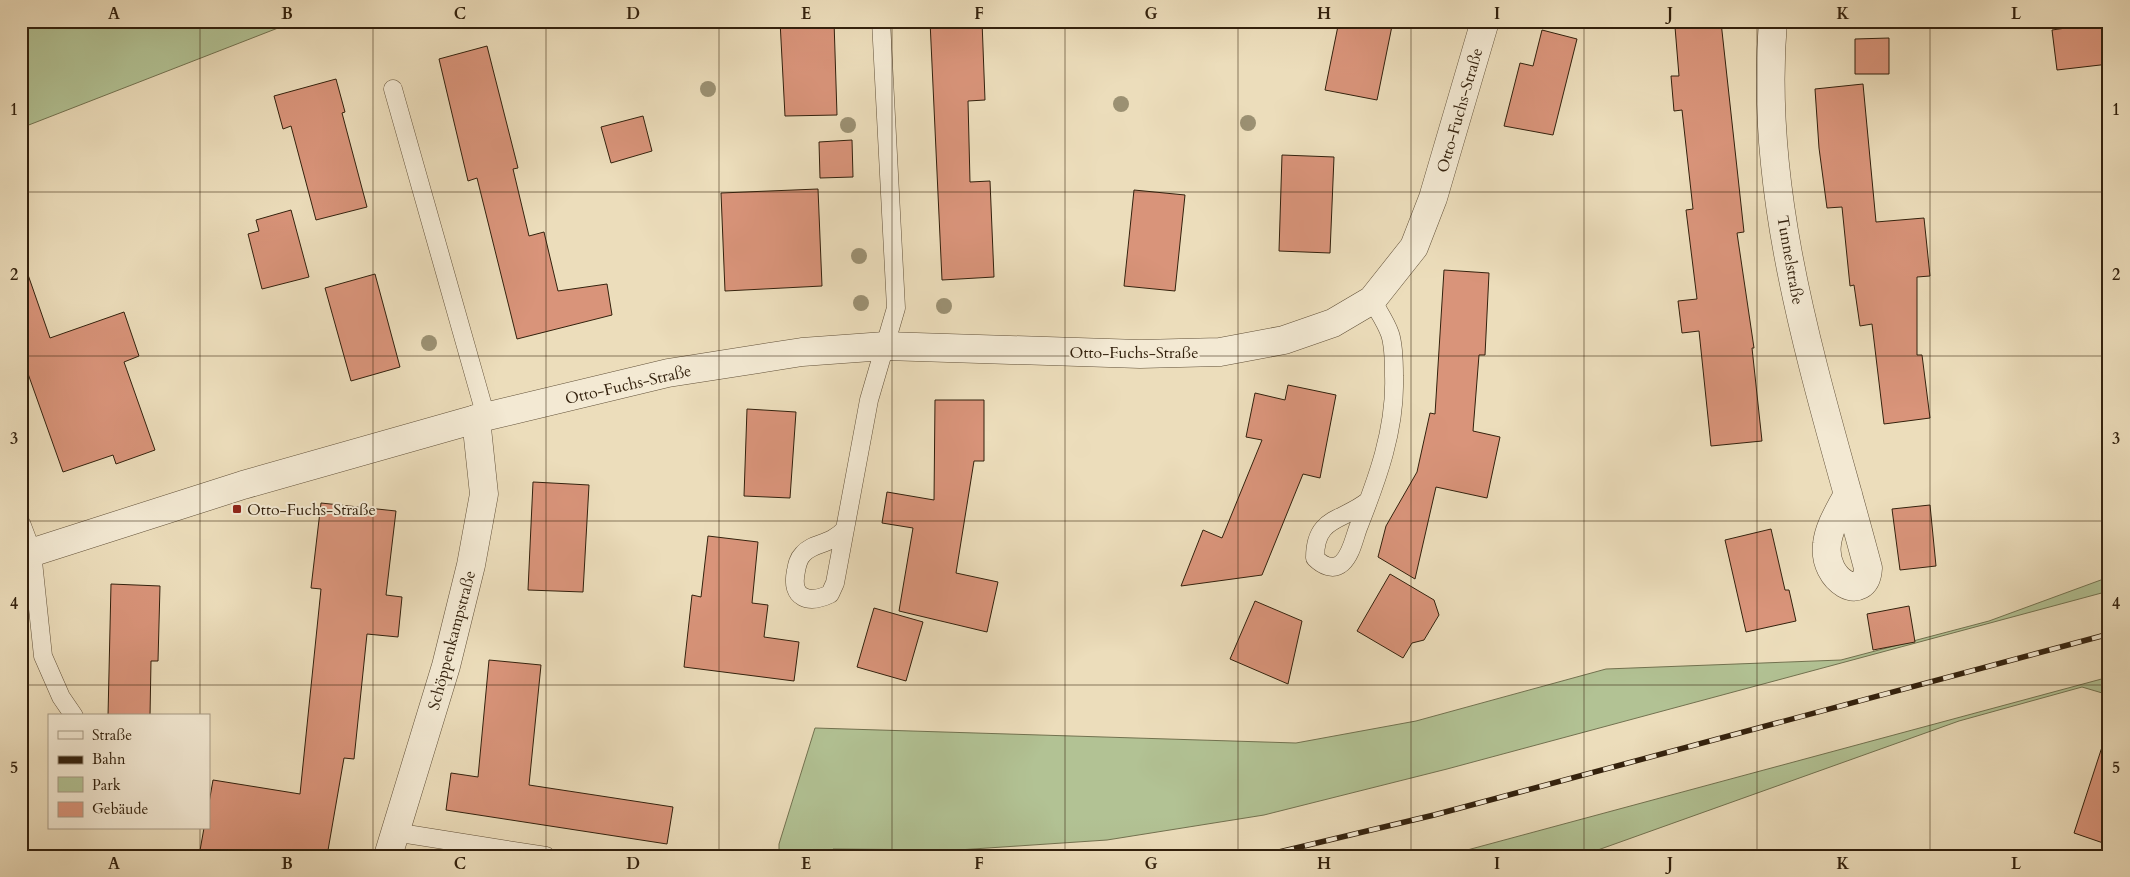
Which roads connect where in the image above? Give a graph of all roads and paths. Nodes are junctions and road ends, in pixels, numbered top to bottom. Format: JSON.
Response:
{"nodes":[{"id":1,"x":881,"y":21,"type":"edge"},
{"id":2,"x":1485,"y":21,"type":"edge"},
{"id":3,"x":1773,"y":21,"type":"edge"},
{"id":4,"x":393,"y":90,"type":"dead end"},
{"id":5,"x":1372,"y":300,"type":"junction"},
{"id":6,"x":885,"y":346,"type":"junction"},
{"id":7,"x":481,"y":418,"type":"junction"},
{"id":8,"x":1848,"y":494,"type":"dead end"},
{"id":9,"x":1368,"y":501,"type":"dead end"},
{"id":10,"x":21,"y":523,"type":"edge"},
{"id":11,"x":845,"y":529,"type":"dead end"},
{"id":12,"x":26,"y":554,"type":"edge"},
{"id":13,"x":73,"y":714,"type":"edge"},
{"id":14,"x":391,"y":844,"type":"edge"},
{"id":15,"x":546,"y":856,"type":"edge"}],
"edges":[{"from":1,"to":6,"type":"lane"},
{"from":2,"to":5,"type":"street","name":"Otto-Fuchs-Straße"},
{"from":3,"to":8,"type":"street","name":"Tunnelstraße"},
{"from":4,"to":7,"type":"lane"},
{"from":5,"to":6,"type":"street","name":"Otto-Fuchs-Straße"},
{"from":5,"to":9,"type":"lane"},
{"from":6,"to":7,"type":"street","name":"Otto-Fuchs-Straße"},
{"from":6,"to":11,"type":"lane"},
{"from":7,"to":12,"type":"street","name":"Otto-Fuchs-Straße"},
{"from":7,"to":14,"type":"street","name":"Schöppenkampstraße"},
{"from":10,"to":12,"type":"lane"},
{"from":12,"to":13,"type":"lane"},
{"from":14,"to":15,"type":"lane"}]}
